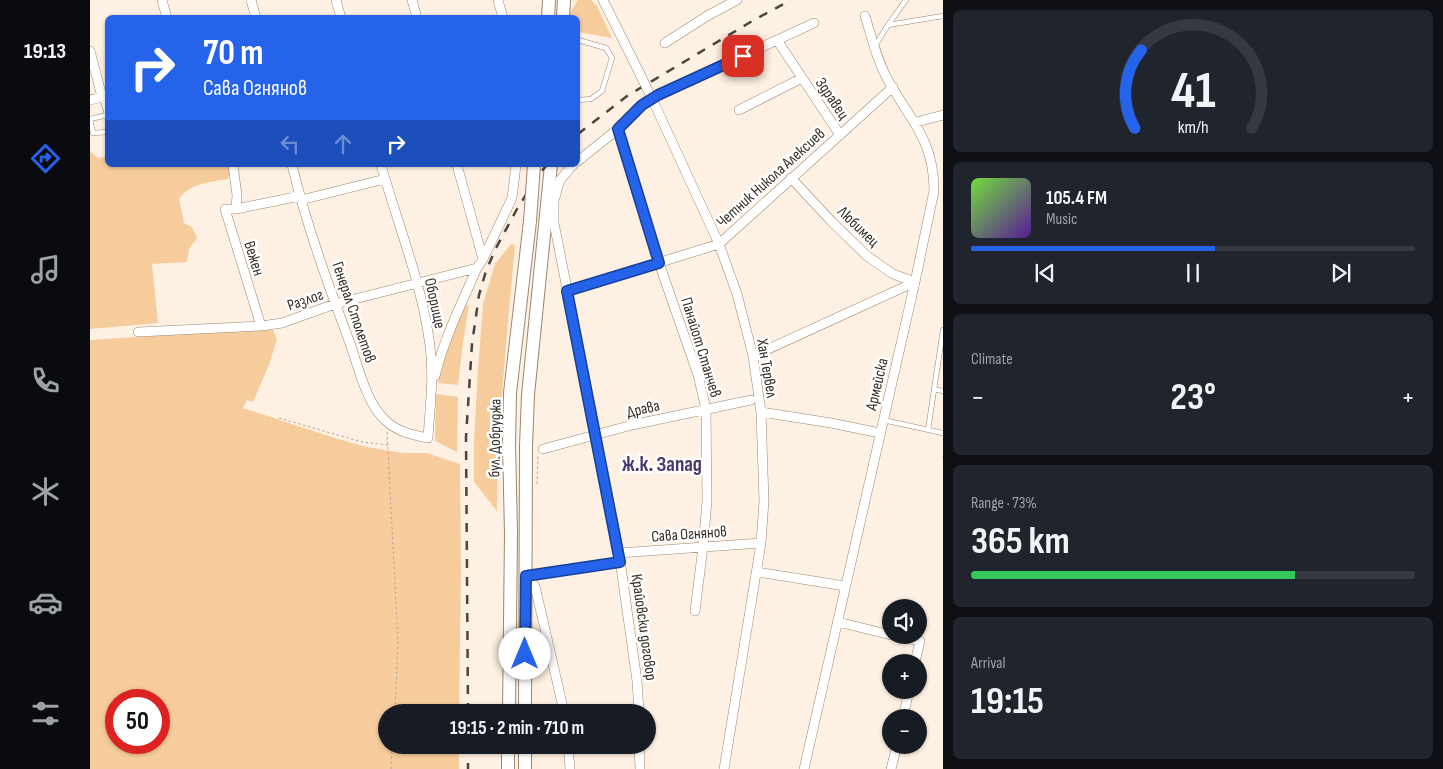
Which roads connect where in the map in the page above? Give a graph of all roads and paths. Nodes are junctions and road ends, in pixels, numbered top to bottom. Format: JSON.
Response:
{"nodes":[{"id":1,"x":162,"y":0,"type":"edge"},
{"id":2,"x":251,"y":0,"type":"edge"},
{"id":3,"x":336,"y":0,"type":"edge"},
{"id":4,"x":412,"y":0,"type":"edge"},
{"id":5,"x":498,"y":0,"type":"edge"},
{"id":6,"x":550,"y":0,"type":"edge"},
{"id":7,"x":564,"y":0,"type":"edge"},
{"id":8,"x":603,"y":0,"type":"edge"},
{"id":9,"x":737,"y":0,"type":"edge"},
{"id":10,"x":906,"y":0,"type":"edge"},
{"id":11,"x":166,"y":15,"type":"edge"},
{"id":12,"x":255,"y":15,"type":"edge"},
{"id":13,"x":340,"y":15,"type":"edge"},
{"id":14,"x":416,"y":15,"type":"edge"},
{"id":15,"x":502,"y":15,"type":"edge"},
{"id":16,"x":548,"y":15,"type":"edge"},
{"id":17,"x":563,"y":15,"type":"edge"},
{"id":18,"x":865,"y":16,"type":"dead end"},
{"id":19,"x":943,"y":16,"type":"edge"},
{"id":20,"x":814,"y":23,"type":"dead end"},
{"id":21,"x":888,"y":25,"type":"junction"},
{"id":22,"x":777,"y":40,"type":"junction"},
{"id":23,"x":580,"y":41,"type":"edge"},
{"id":24,"x":665,"y":43,"type":"dead end"},
{"id":25,"x":875,"y":48,"type":"junction"},
{"id":26,"x":90,"y":51,"type":"edge"},
{"id":27,"x":802,"y":78,"type":"junction"},
{"id":28,"x":893,"y":87,"type":"junction"},
{"id":29,"x":105,"y":94,"type":"edge"},
{"id":30,"x":105,"y":97,"type":"edge"},
{"id":31,"x":90,"y":100,"type":"edge"},
{"id":32,"x":580,"y":100,"type":"edge"},
{"id":33,"x":739,"y":110,"type":"dead end"},
{"id":34,"x":943,"y":114,"type":"edge"},
{"id":35,"x":105,"y":116,"type":"edge"},
{"id":36,"x":90,"y":119,"type":"edge"},
{"id":37,"x":916,"y":122,"type":"junction"},
{"id":38,"x":618,"y":129,"type":"junction"},
{"id":39,"x":105,"y":132,"type":"edge"},
{"id":40,"x":840,"y":135,"type":"junction"},
{"id":41,"x":580,"y":159,"type":"edge"},
{"id":42,"x":233,"y":167,"type":"edge"},
{"id":43,"x":292,"y":167,"type":"edge"},
{"id":44,"x":382,"y":167,"type":"edge"},
{"id":45,"x":459,"y":167,"type":"edge"},
{"id":46,"x":516,"y":167,"type":"edge"},
{"id":47,"x":534,"y":167,"type":"edge"},
{"id":48,"x":551,"y":167,"type":"edge"},
{"id":49,"x":571,"y":167,"type":"edge"},
{"id":50,"x":791,"y":178,"type":"junction"},
{"id":51,"x":385,"y":179,"type":"junction"},
{"id":52,"x":939,"y":190,"type":"edge"},
{"id":53,"x":300,"y":198,"type":"junction"},
{"id":54,"x":236,"y":208,"type":"junction"},
{"id":55,"x":550,"y":220,"type":"junction"},
{"id":56,"x":719,"y":244,"type":"junction"},
{"id":57,"x":483,"y":259,"type":"junction"},
{"id":58,"x":659,"y":263,"type":"junction"},
{"id":59,"x":477,"y":268,"type":"junction"},
{"id":60,"x":915,"y":282,"type":"junction"},
{"id":61,"x":418,"y":283,"type":"junction"},
{"id":62,"x":567,"y":291,"type":"junction"},
{"id":63,"x":336,"y":304,"type":"junction"},
{"id":64,"x":261,"y":326,"type":"junction"},
{"id":65,"x":943,"y":330,"type":"edge"},
{"id":66,"x":138,"y":332,"type":"dead end"},
{"id":67,"x":752,"y":356,"type":"junction"},
{"id":68,"x":934,"y":389,"type":"junction"},
{"id":69,"x":431,"y":390,"type":"junction"},
{"id":70,"x":943,"y":391,"type":"edge"},
{"id":71,"x":750,"y":400,"type":"dead end"},
{"id":72,"x":706,"y":410,"type":"junction"},
{"id":73,"x":761,"y":412,"type":"junction"},
{"id":74,"x":279,"y":418,"type":"dead end"},
{"id":75,"x":883,"y":420,"type":"junction"},
{"id":76,"x":386,"y":422,"type":"junction"},
{"id":77,"x":928,"y":430,"type":"junction"},
{"id":78,"x":943,"y":433,"type":"edge"},
{"id":79,"x":880,"y":434,"type":"junction"},
{"id":80,"x":596,"y":436,"type":"junction"},
{"id":81,"x":428,"y":438,"type":"joint"},
{"id":82,"x":388,"y":446,"type":"junction"},
{"id":83,"x":543,"y":449,"type":"dead end"},
{"id":84,"x":943,"y":456,"type":"edge"},
{"id":85,"x":943,"y":459,"type":"edge"},
{"id":86,"x":761,"y":543,"type":"junction"},
{"id":87,"x":703,"y":548,"type":"junction"},
{"id":88,"x":620,"y":557,"type":"junction"},
{"id":89,"x":757,"y":572,"type":"junction"},
{"id":90,"x":526,"y":576,"type":"junction"},
{"id":91,"x":845,"y":586,"type":"junction"},
{"id":92,"x":695,"y":611,"type":"dead end"},
{"id":93,"x":838,"y":622,"type":"junction"},
{"id":94,"x":882,"y":633,"type":"edge"},
{"id":95,"x":396,"y":704,"type":"edge"},
{"id":96,"x":508,"y":704,"type":"edge"},
{"id":97,"x":525,"y":704,"type":"edge"},
{"id":98,"x":562,"y":704,"type":"edge"},
{"id":99,"x":638,"y":704,"type":"edge"},
{"id":100,"x":392,"y":754,"type":"edge"},
{"id":101,"x":508,"y":754,"type":"edge"},
{"id":102,"x":525,"y":754,"type":"edge"},
{"id":103,"x":569,"y":754,"type":"edge"},
{"id":104,"x":639,"y":754,"type":"edge"},
{"id":105,"x":895,"y":754,"type":"edge"},
{"id":106,"x":392,"y":769,"type":"edge"},
{"id":107,"x":508,"y":769,"type":"edge"},
{"id":108,"x":525,"y":769,"type":"edge"},
{"id":109,"x":570,"y":769,"type":"edge"},
{"id":110,"x":640,"y":769,"type":"edge"},
{"id":111,"x":724,"y":769,"type":"edge"},
{"id":112,"x":804,"y":769,"type":"edge"},
{"id":113,"x":891,"y":769,"type":"edge"}],
"edges":[{"from":1,"to":11,"type":"street"},
{"from":2,"to":12,"type":"street"},
{"from":3,"to":13,"type":"street"},
{"from":4,"to":14,"type":"street"},
{"from":5,"to":15,"type":"street"},
{"from":6,"to":16,"type":"main road"},
{"from":7,"to":17,"type":"main road"},
{"from":8,"to":56,"type":"street","name":"Хан Тервел","bridge":true},
{"from":9,"to":24,"type":"street"},
{"from":10,"to":21,"type":"lane"},
{"from":18,"to":25,"type":"street","name":"Армейска"},
{"from":19,"to":21,"type":"lane"},
{"from":20,"to":22,"type":"street"},
{"from":21,"to":25,"type":"lane"},
{"from":22,"to":27,"type":"street","name":"Здравец"},
{"from":22,"to":38,"type":"street"},
{"from":23,"to":32,"type":"lane"},
{"from":25,"to":28,"type":"street","name":"Армейска"},
{"from":26,"to":29,"type":"street"},
{"from":27,"to":33,"type":"street","name":"Здравец"},
{"from":27,"to":40,"type":"street","name":"Здравец"},
{"from":28,"to":37,"type":"street","name":"Армейска"},
{"from":28,"to":40,"type":"street","name":"Четник Никола Алексиев"},
{"from":30,"to":31,"type":"street"},
{"from":34,"to":37,"type":"street"},
{"from":35,"to":36,"type":"lane"},
{"from":36,"to":39,"type":"lane"},
{"from":37,"to":52,"type":"street","name":"Армейска"},
{"from":38,"to":41,"type":"street"},
{"from":38,"to":58,"type":"street","name":"Панайот Станчев"},
{"from":40,"to":50,"type":"street","name":"Четник Никола Алексиев"},
{"from":42,"to":54,"type":"street","name":"Вежен"},
{"from":43,"to":53,"type":"street","name":"Генерал Столетов"},
{"from":44,"to":51,"type":"street","name":"Оборище"},
{"from":45,"to":57,"type":"street"},
{"from":46,"to":57,"type":"street"},
{"from":47,"to":96,"type":"main road","name":"бул. Добруджа","bridge":true},
{"from":48,"to":55,"type":"main road","name":"бул. Добруджа"},
{"from":49,"to":55,"type":"street","name":"Крайовски договор"},
{"from":50,"to":56,"type":"street","name":"Четник Никола Алексиев"},
{"from":50,"to":60,"type":"street","name":"Любимец"},
{"from":51,"to":53,"type":"street"},
{"from":51,"to":61,"type":"street","name":"Оборище"},
{"from":52,"to":60,"type":"street","name":"Армейска"},
{"from":53,"to":54,"type":"street"},
{"from":53,"to":63,"type":"street","name":"Генерал Столетов"},
{"from":54,"to":64,"type":"street","name":"Вежен"},
{"from":55,"to":62,"type":"street","name":"Крайовски договор"},
{"from":55,"to":90,"type":"main road","name":"бул. Добруджа"},
{"from":56,"to":58,"type":"street","name":"Четник Никола Алексиев"},
{"from":56,"to":67,"type":"street","name":"Хан Тервел"},
{"from":57,"to":59,"type":"street"},
{"from":58,"to":62,"type":"street","name":"Четник Никола Алексиев"},
{"from":58,"to":72,"type":"street","name":"Панайот Станчев"},
{"from":59,"to":61,"type":"street","name":"Разлог"},
{"from":59,"to":69,"type":"street"},
{"from":60,"to":67,"type":"street"},
{"from":60,"to":75,"type":"street","name":"Армейска"},
{"from":61,"to":63,"type":"street","name":"Разлог"},
{"from":61,"to":69,"type":"street","name":"Оборище"},
{"from":62,"to":80,"type":"street","name":"Крайовски договор"},
{"from":63,"to":64,"type":"street","name":"Разлог"},
{"from":63,"to":76,"type":"street","name":"Генерал Столетов"},
{"from":64,"to":66,"type":"street","name":"Разлог"},
{"from":65,"to":68,"type":"lane"},
{"from":67,"to":73,"type":"street","name":"Хан Тервел"},
{"from":68,"to":70,"type":"lane"},
{"from":68,"to":77,"type":"lane"},
{"from":69,"to":81,"type":"street","name":"Оборище"},
{"from":71,"to":72,"type":"street","name":"Драва"},
{"from":72,"to":80,"type":"street","name":"Драва"},
{"from":72,"to":87,"type":"street","name":"Панайот Станчев"},
{"from":73,"to":79,"type":"street"},
{"from":73,"to":86,"type":"street","name":"Хан Тервел"},
{"from":74,"to":82,"type":"path"},
{"from":75,"to":77,"type":"lane"},
{"from":75,"to":79,"type":"street","name":"Армейска"},
{"from":76,"to":81,"type":"street","name":"Генерал Столетов"},
{"from":76,"to":82,"type":"path"},
{"from":77,"to":78,"type":"lane"},
{"from":79,"to":91,"type":"street","name":"Армейска"},
{"from":80,"to":83,"type":"street","name":"Драва"},
{"from":80,"to":88,"type":"street","name":"Крайовски договор"},
{"from":82,"to":95,"type":"path"},
{"from":84,"to":85,"type":"path"},
{"from":86,"to":87,"type":"street","name":"Сава Огнянов"},
{"from":86,"to":89,"type":"street","name":"Хан Тервел"},
{"from":87,"to":88,"type":"street","name":"Сава Огнянов"},
{"from":87,"to":92,"type":"street","name":"Панайот Станчев"},
{"from":88,"to":90,"type":"street","name":"Сава Огнянов"},
{"from":88,"to":99,"type":"street","name":"Крайовски договор"},
{"from":89,"to":91,"type":"street"},
{"from":89,"to":111,"type":"street","name":"Хан Тервел"},
{"from":90,"to":97,"type":"main road","name":"бул. Добруджа"},
{"from":90,"to":98,"type":"street"},
{"from":91,"to":93,"type":"street","name":"Армейска"},
{"from":93,"to":94,"type":"street"},
{"from":93,"to":112,"type":"street","name":"Армейска"},
{"from":100,"to":106,"type":"path"},
{"from":101,"to":107,"type":"main road"},
{"from":102,"to":108,"type":"main road"},
{"from":103,"to":109,"type":"street"},
{"from":104,"to":110,"type":"street"},
{"from":105,"to":113,"type":"street"}]}
